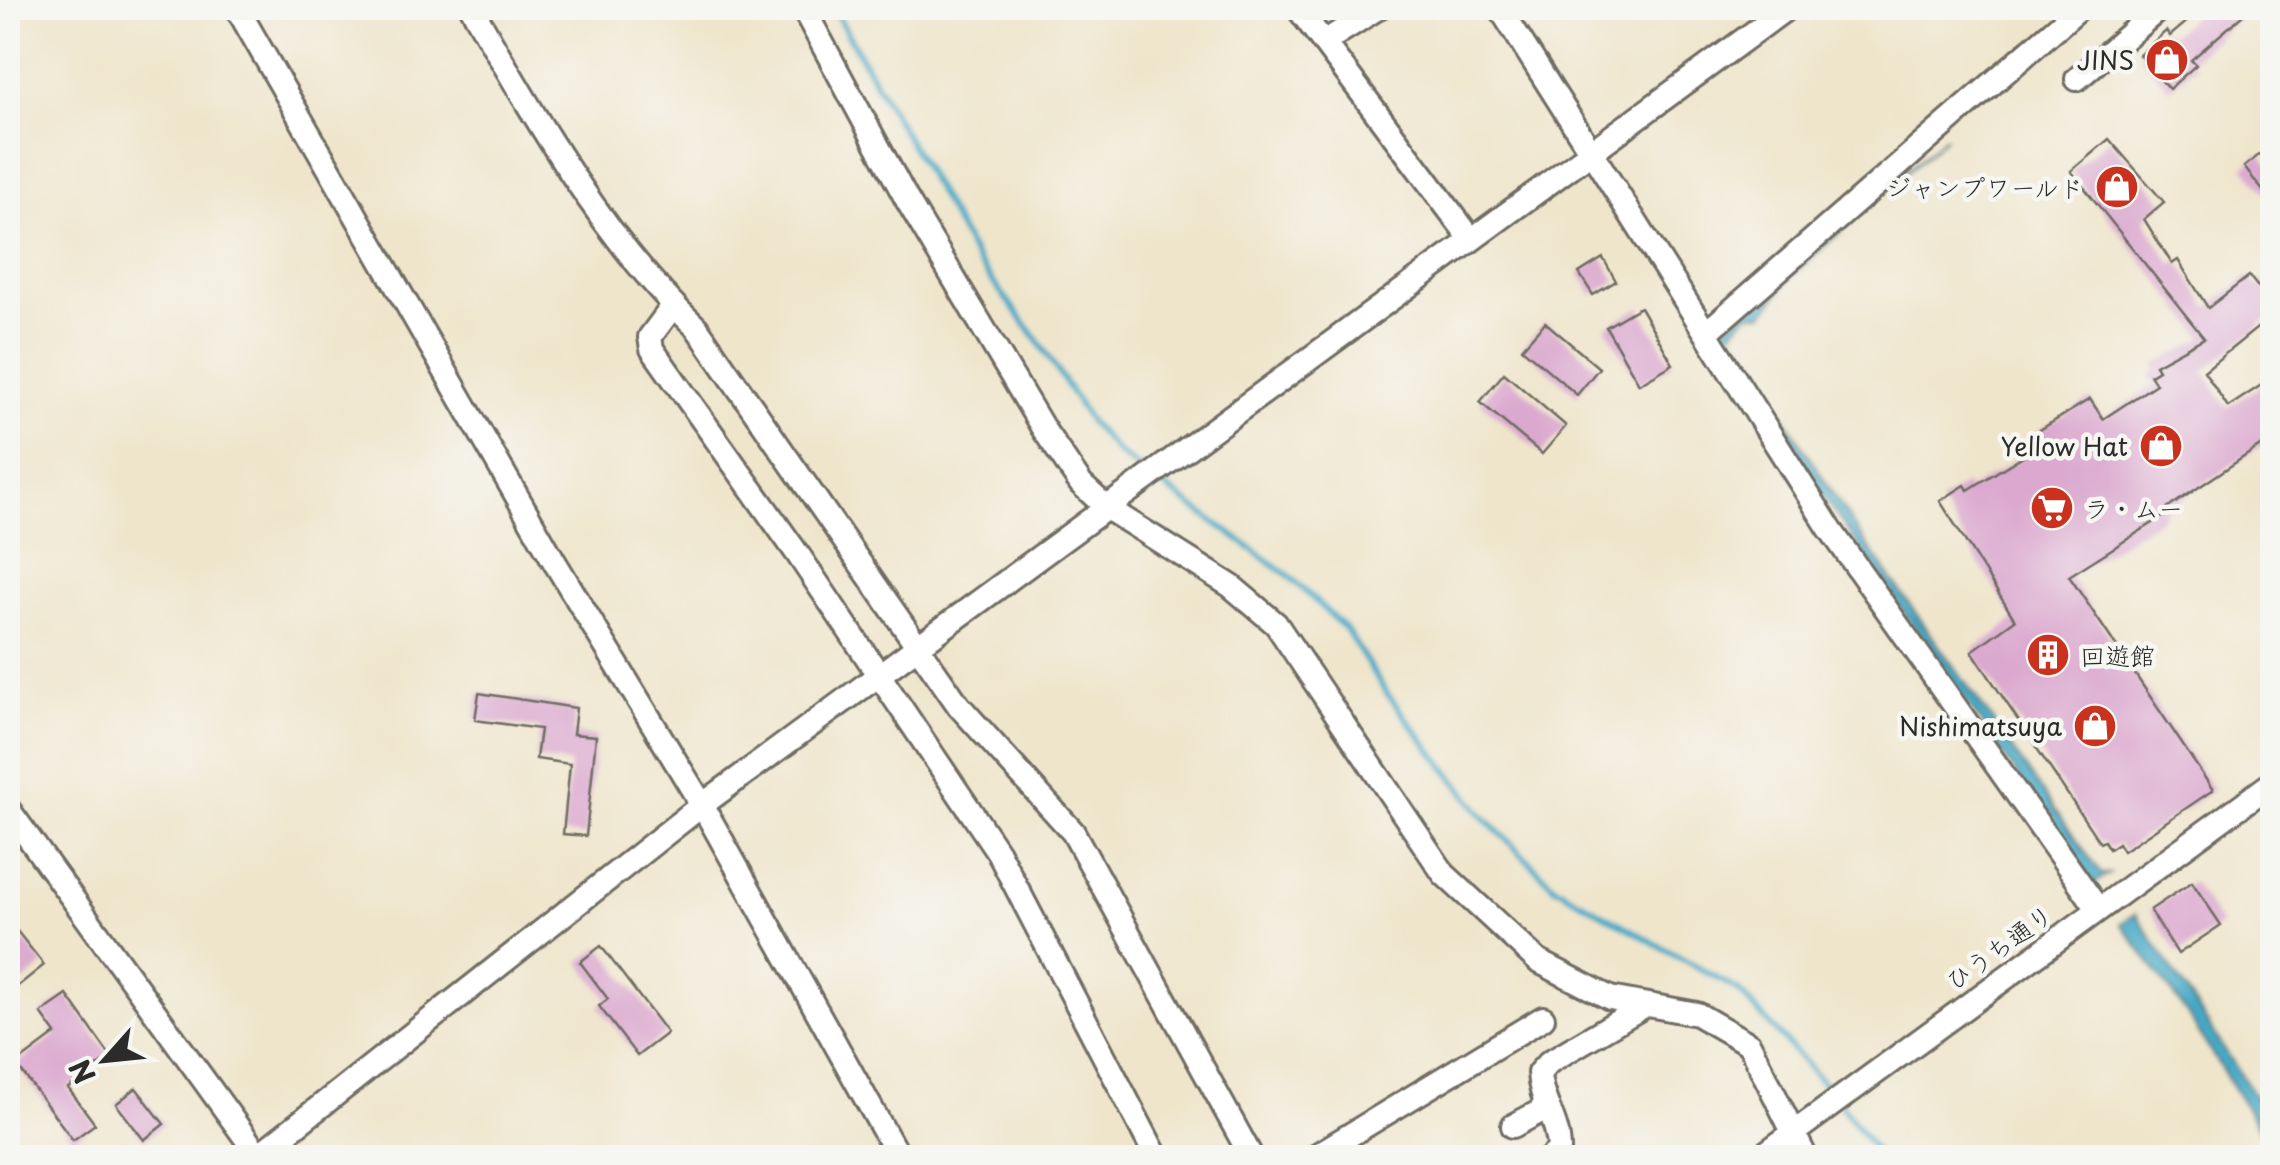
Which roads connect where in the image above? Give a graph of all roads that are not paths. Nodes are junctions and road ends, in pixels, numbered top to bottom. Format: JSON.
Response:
{"nodes":[{"id":1,"x":236,"y":8,"type":"edge"},
{"id":2,"x":472,"y":8,"type":"edge"},
{"id":3,"x":803,"y":8,"type":"edge"},
{"id":4,"x":1298,"y":8,"type":"edge"},
{"id":5,"x":1378,"y":8,"type":"edge"},
{"id":6,"x":1500,"y":8,"type":"edge"},
{"id":7,"x":1787,"y":8,"type":"edge"},
{"id":8,"x":2078,"y":8,"type":"edge"},
{"id":9,"x":2160,"y":8,"type":"edge"},
{"id":10,"x":1324,"y":42,"type":"junction"},
{"id":11,"x":2076,"y":79,"type":"dead end"},
{"id":12,"x":1590,"y":154,"type":"junction"},
{"id":13,"x":1471,"y":239,"type":"junction"},
{"id":14,"x":673,"y":306,"type":"junction"},
{"id":15,"x":1706,"y":332,"type":"junction"},
{"id":16,"x":1106,"y":508,"type":"junction"},
{"id":17,"x":919,"y":648,"type":"junction"},
{"id":18,"x":879,"y":678,"type":"junction"},
{"id":19,"x":2272,"y":783,"type":"edge"},
{"id":20,"x":702,"y":806,"type":"junction"},
{"id":21,"x":8,"y":808,"type":"edge"},
{"id":22,"x":2098,"y":909,"type":"junction"},
{"id":23,"x":1644,"y":1006,"type":"junction"},
{"id":24,"x":1542,"y":1018,"type":"dead end"},
{"id":25,"x":1546,"y":1103,"type":"junction"},
{"id":26,"x":1513,"y":1126,"type":"dead end"},
{"id":27,"x":1794,"y":1133,"type":"junction"},
{"id":28,"x":257,"y":1156,"type":"edge"},
{"id":29,"x":899,"y":1158,"type":"edge"},
{"id":30,"x":1158,"y":1158,"type":"edge"},
{"id":31,"x":1252,"y":1158,"type":"edge"},
{"id":32,"x":1312,"y":1158,"type":"edge"},
{"id":33,"x":1550,"y":1158,"type":"edge"},
{"id":34,"x":1759,"y":1158,"type":"edge"},
{"id":35,"x":1806,"y":1158,"type":"edge"}],
"edges":[{"from":1,"to":20,"type":"street"},
{"from":2,"to":14,"type":"street"},
{"from":3,"to":16,"type":"street"},
{"from":4,"to":10,"type":"street"},
{"from":5,"to":10,"type":"street"},
{"from":6,"to":12,"type":"street"},
{"from":7,"to":12,"type":"street"},
{"from":8,"to":15,"type":"street"},
{"from":9,"to":11,"type":"street"},
{"from":10,"to":13,"type":"street"},
{"from":12,"to":13,"type":"street"},
{"from":12,"to":15,"type":"street"},
{"from":13,"to":16,"type":"street"},
{"from":14,"to":17,"type":"street"},
{"from":14,"to":18,"type":"street"},
{"from":15,"to":22,"type":"street"},
{"from":16,"to":17,"type":"street"},
{"from":16,"to":23,"type":"street"},
{"from":17,"to":18,"type":"street"},
{"from":17,"to":31,"type":"street"},
{"from":18,"to":20,"type":"street"},
{"from":18,"to":30,"type":"street"},
{"from":19,"to":22,"type":"street","name":"ひうち通り"},
{"from":20,"to":28,"type":"street"},
{"from":20,"to":29,"type":"street"},
{"from":21,"to":28,"type":"street"},
{"from":22,"to":27,"type":"street","name":"ひうち通り"},
{"from":23,"to":25,"type":"street"},
{"from":23,"to":27,"type":"street"},
{"from":24,"to":32,"type":"street"},
{"from":25,"to":26,"type":"street"},
{"from":25,"to":33,"type":"street"},
{"from":27,"to":34,"type":"street","name":"ひうち通り"},
{"from":27,"to":35,"type":"street"}]}
